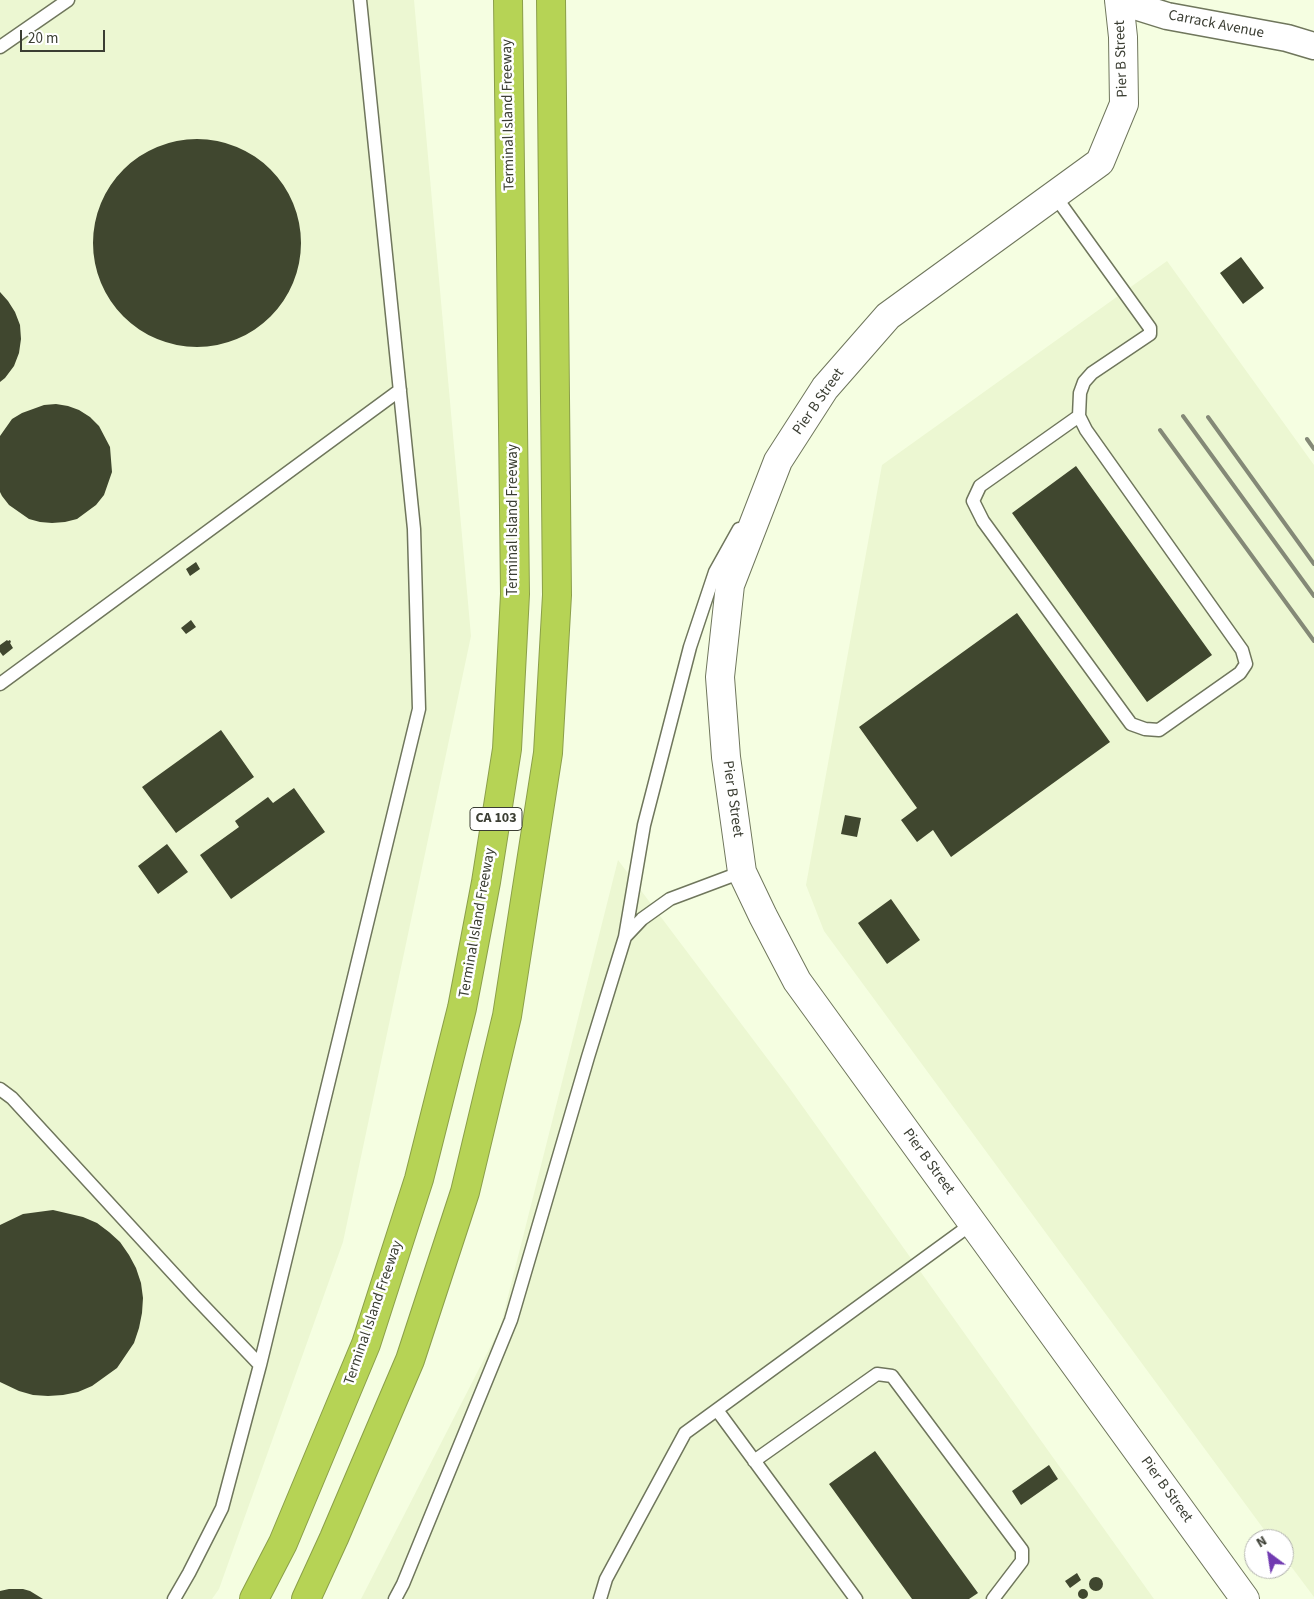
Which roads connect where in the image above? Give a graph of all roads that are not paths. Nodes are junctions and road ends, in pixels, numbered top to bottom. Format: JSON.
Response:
{"nodes":[{"id":1,"x":68,"y":0,"type":"edge"},
{"id":2,"x":360,"y":0,"type":"edge"},
{"id":3,"x":508,"y":0,"type":"edge"},
{"id":4,"x":551,"y":0,"type":"edge"},
{"id":5,"x":1119,"y":0,"type":"edge"},
{"id":6,"x":1314,"y":46,"type":"edge"},
{"id":7,"x":0,"y":47,"type":"edge"},
{"id":8,"x":1055,"y":196,"type":"junction"},
{"id":9,"x":400,"y":390,"type":"junction"},
{"id":10,"x":1079,"y":416,"type":"junction"},
{"id":11,"x":778,"y":461,"type":"junction"},
{"id":12,"x":0,"y":684,"type":"edge"},
{"id":13,"x":742,"y":872,"type":"junction"},
{"id":14,"x":626,"y":937,"type":"junction"},
{"id":15,"x":0,"y":1089,"type":"edge"},
{"id":16,"x":973,"y":1223,"type":"junction"},
{"id":17,"x":260,"y":1365,"type":"junction"},
{"id":18,"x":717,"y":1410,"type":"junction"},
{"id":19,"x":754,"y":1461,"type":"junction"},
{"id":20,"x":174,"y":1599,"type":"edge"},
{"id":21,"x":254,"y":1599,"type":"edge"},
{"id":22,"x":306,"y":1599,"type":"edge"},
{"id":23,"x":395,"y":1599,"type":"edge"},
{"id":24,"x":600,"y":1599,"type":"edge"},
{"id":25,"x":856,"y":1599,"type":"edge"},
{"id":26,"x":993,"y":1599,"type":"edge"},
{"id":27,"x":1245,"y":1599,"type":"edge"}],
"edges":[{"from":1,"to":7,"type":"lane"},
{"from":2,"to":9,"type":"lane"},
{"from":3,"to":21,"type":"highway","name":"Terminal Island Freeway","number":"CA 103"},
{"from":4,"to":22,"type":"highway","number":"CA 103"},
{"from":5,"to":6,"type":"street","name":"Carrack Avenue"},
{"from":5,"to":8,"type":"street","name":"Pier B Street"},
{"from":8,"to":10,"type":"lane"},
{"from":8,"to":11,"type":"street","name":"Pier B Street"},
{"from":9,"to":12,"type":"lane"},
{"from":9,"to":17,"type":"lane"},
{"from":10,"to":10,"type":"lane"},
{"from":11,"to":13,"type":"street","name":"Pier B Street"},
{"from":11,"to":14,"type":"lane"},
{"from":13,"to":14,"type":"lane"},
{"from":13,"to":16,"type":"street","name":"Pier B Street"},
{"from":14,"to":23,"type":"lane"},
{"from":15,"to":17,"type":"lane"},
{"from":16,"to":18,"type":"lane"},
{"from":16,"to":27,"type":"street","name":"Pier B Street"},
{"from":17,"to":20,"type":"lane"},
{"from":18,"to":19,"type":"lane"},
{"from":18,"to":24,"type":"lane"},
{"from":19,"to":25,"type":"lane"},
{"from":19,"to":26,"type":"lane"}]}
